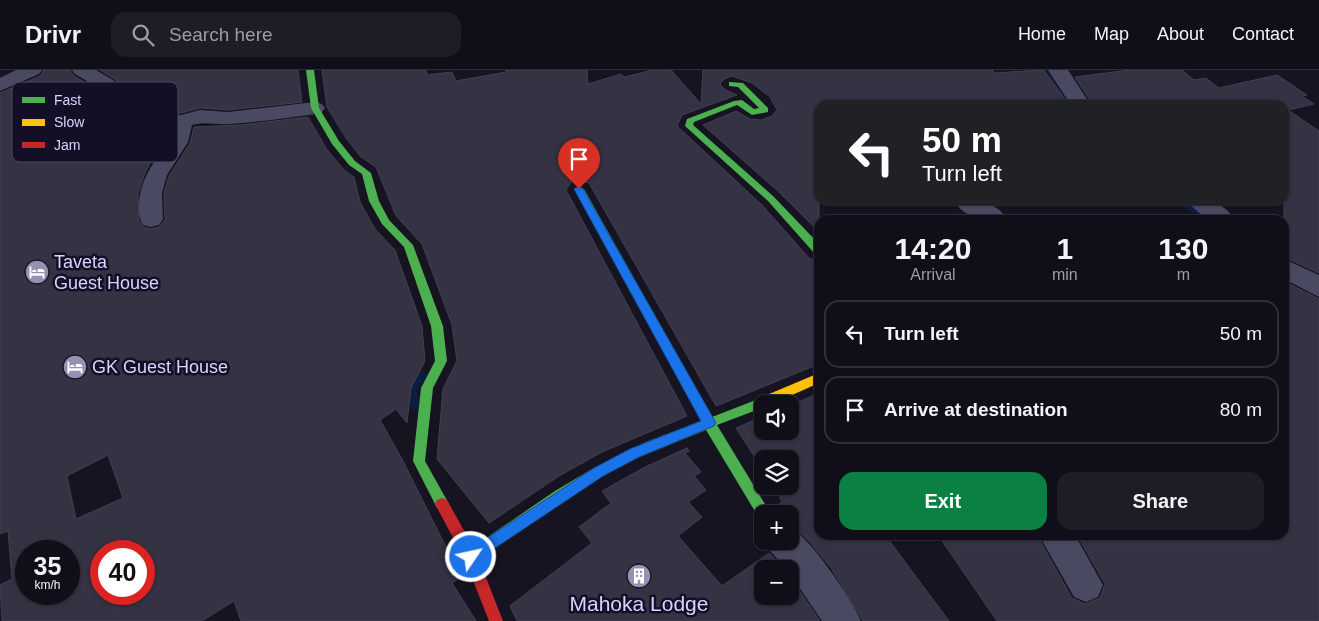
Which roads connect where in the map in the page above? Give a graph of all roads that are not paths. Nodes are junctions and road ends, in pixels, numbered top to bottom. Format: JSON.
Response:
{"nodes":[{"id":1,"x":32,"y":70,"type":"edge"},
{"id":2,"x":82,"y":70,"type":"edge"},
{"id":3,"x":310,"y":70,"type":"edge"},
{"id":4,"x":1058,"y":70,"type":"edge"},
{"id":5,"x":103,"y":82,"type":"edge"},
{"id":6,"x":0,"y":84,"type":"edge"},
{"id":7,"x":732,"y":84,"type":"dead end"},
{"id":8,"x":1078,"y":100,"type":"edge"},
{"id":9,"x":315,"y":108,"type":"junction"},
{"id":10,"x":178,"y":121,"type":"edge"},
{"id":11,"x":182,"y":121,"type":"junction"},
{"id":12,"x":178,"y":138,"type":"edge"},
{"id":13,"x":164,"y":162,"type":"edge"},
{"id":14,"x":579,"y":189,"type":"dead end"},
{"id":15,"x":973,"y":205,"type":"edge"},
{"id":16,"x":1204,"y":205,"type":"edge"},
{"id":17,"x":988,"y":215,"type":"edge"},
{"id":18,"x":1216,"y":215,"type":"edge"},
{"id":19,"x":151,"y":219,"type":"dead end"},
{"id":20,"x":814,"y":246,"type":"edge"},
{"id":21,"x":1289,"y":271,"type":"edge"},
{"id":22,"x":1319,"y":288,"type":"edge"},
{"id":23,"x":814,"y":380,"type":"edge"},
{"id":24,"x":710,"y":423,"type":"junction"},
{"id":25,"x":759,"y":505,"type":"edge"},
{"id":26,"x":1059,"y":540,"type":"edge"},
{"id":27,"x":791,"y":550,"type":"edge"},
{"id":28,"x":471,"y":557,"type":"junction"},
{"id":29,"x":1086,"y":585,"type":"dead end"},
{"id":30,"x":496,"y":621,"type":"edge"},
{"id":31,"x":843,"y":621,"type":"edge"}],
"edges":[{"from":1,"to":6,"type":"street"},
{"from":2,"to":5,"type":"street"},
{"from":3,"to":9,"type":"street"},
{"from":4,"to":8,"type":"street"},
{"from":7,"to":20,"type":"street"},
{"from":9,"to":11,"type":"street"},
{"from":9,"to":28,"type":"street"},
{"from":10,"to":11,"type":"street"},
{"from":11,"to":12,"type":"street"},
{"from":13,"to":19,"type":"street"},
{"from":14,"to":24,"type":"street"},
{"from":15,"to":17,"type":"street"},
{"from":16,"to":18,"type":"street"},
{"from":21,"to":22,"type":"street"},
{"from":23,"to":24,"type":"street"},
{"from":24,"to":25,"type":"street"},
{"from":24,"to":28,"type":"street"},
{"from":26,"to":29,"type":"street"},
{"from":27,"to":31,"type":"street"},
{"from":28,"to":30,"type":"street"}]}
